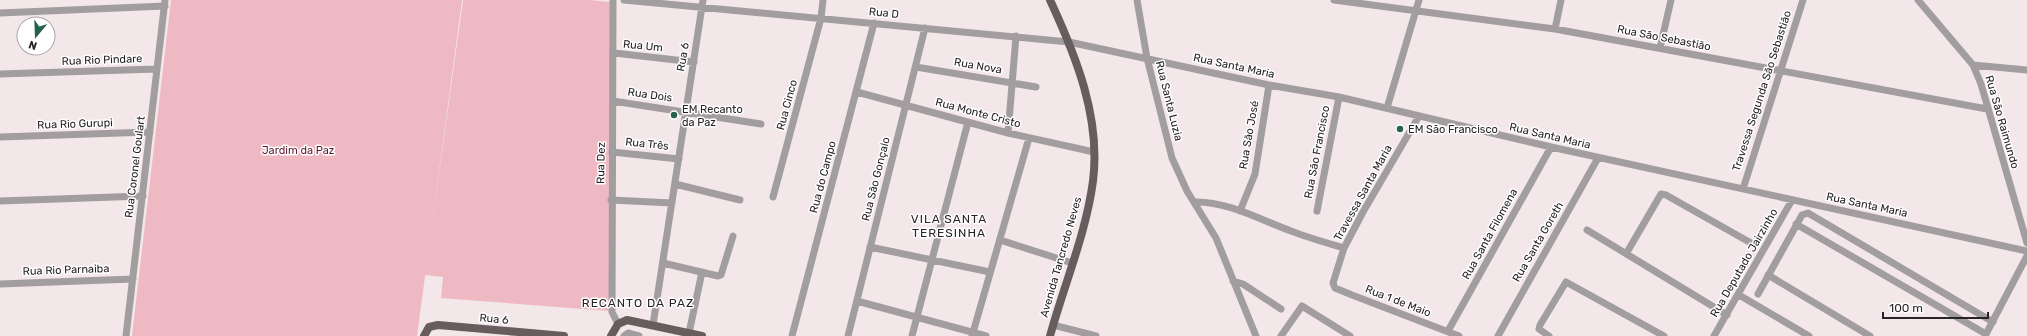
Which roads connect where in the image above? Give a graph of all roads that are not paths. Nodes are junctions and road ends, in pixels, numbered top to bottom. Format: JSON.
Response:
{"nodes":[{"id":1,"x":613,"y":0,"type":"edge"},
{"id":2,"x":624,"y":0,"type":"edge"},
{"id":3,"x":823,"y":0,"type":"edge"},
{"id":4,"x":1050,"y":0,"type":"edge"},
{"id":5,"x":1137,"y":0,"type":"edge"},
{"id":6,"x":1334,"y":0,"type":"edge"},
{"id":7,"x":1419,"y":0,"type":"edge"},
{"id":8,"x":1561,"y":0,"type":"edge"},
{"id":9,"x":1671,"y":0,"type":"edge"},
{"id":10,"x":1803,"y":0,"type":"edge"},
{"id":11,"x":1918,"y":0,"type":"edge"},
{"id":12,"x":165,"y":3,"type":"edge"},
{"id":13,"x":703,"y":3,"type":"edge"},
{"id":14,"x":1416,"y":11,"type":"junction"},
{"id":15,"x":0,"y":13,"type":"edge"},
{"id":16,"x":822,"y":18,"type":"junction"},
{"id":17,"x":874,"y":23,"type":"junction"},
{"id":18,"x":925,"y":28,"type":"junction"},
{"id":19,"x":1555,"y":29,"type":"junction"},
{"id":20,"x":1016,"y":36,"type":"junction"},
{"id":21,"x":1069,"y":42,"type":"junction"},
{"id":22,"x":1660,"y":48,"type":"junction"},
{"id":23,"x":614,"y":53,"type":"junction"},
{"id":24,"x":1147,"y":58,"type":"junction"},
{"id":25,"x":694,"y":62,"type":"junction"},
{"id":26,"x":1973,"y":65,"type":"junction"},
{"id":27,"x":916,"y":67,"type":"junction"},
{"id":28,"x":157,"y":69,"type":"junction"},
{"id":29,"x":2027,"y":70,"type":"edge"},
{"id":30,"x":1779,"y":71,"type":"junction"},
{"id":31,"x":0,"y":74,"type":"edge"},
{"id":32,"x":1012,"y":84,"type":"junction"},
{"id":33,"x":1269,"y":85,"type":"junction"},
{"id":34,"x":1036,"y":87,"type":"dead end"},
{"id":35,"x":857,"y":92,"type":"junction"},
{"id":36,"x":1339,"y":97,"type":"junction"},
{"id":37,"x":613,"y":101,"type":"junction"},
{"id":38,"x":906,"y":105,"type":"junction"},
{"id":39,"x":1387,"y":108,"type":"junction"},
{"id":40,"x":1987,"y":108,"type":"junction"},
{"id":41,"x":685,"y":111,"type":"junction"},
{"id":42,"x":1419,"y":116,"type":"junction"},
{"id":43,"x":968,"y":122,"type":"junction"},
{"id":44,"x":762,"y":124,"type":"dead end"},
{"id":45,"x":150,"y":132,"type":"junction"},
{"id":46,"x":1008,"y":132,"type":"junction"},
{"id":47,"x":0,"y":137,"type":"edge"},
{"id":48,"x":1029,"y":138,"type":"junction"},
{"id":49,"x":1551,"y":147,"type":"junction"},
{"id":50,"x":612,"y":152,"type":"junction"},
{"id":51,"x":1094,"y":152,"type":"junction"},
{"id":52,"x":1598,"y":158,"type":"junction"},
{"id":53,"x":679,"y":159,"type":"junction"},
{"id":54,"x":675,"y":184,"type":"junction"},
{"id":55,"x":1743,"y":189,"type":"junction"},
{"id":56,"x":143,"y":196,"type":"junction"},
{"id":57,"x":773,"y":197,"type":"dead end"},
{"id":58,"x":611,"y":200,"type":"junction"},
{"id":59,"x":740,"y":200,"type":"dead end"},
{"id":60,"x":1792,"y":200,"type":"junction"},
{"id":61,"x":0,"y":201,"type":"edge"},
{"id":62,"x":1194,"y":202,"type":"junction"},
{"id":63,"x":672,"y":203,"type":"junction"},
{"id":64,"x":1240,"y":211,"type":"junction"},
{"id":65,"x":1318,"y":211,"type":"dead end"},
{"id":66,"x":1796,"y":224,"type":"junction"},
{"id":67,"x":1587,"y":230,"type":"dead end"},
{"id":68,"x":734,"y":236,"type":"dead end"},
{"id":69,"x":1000,"y":240,"type":"junction"},
{"id":70,"x":1751,"y":243,"type":"dead end"},
{"id":71,"x":2027,"y":243,"type":"edge"},
{"id":72,"x":870,"y":247,"type":"junction"},
{"id":73,"x":1344,"y":248,"type":"junction"},
{"id":74,"x":2027,"y":251,"type":"edge"},
{"id":75,"x":1626,"y":254,"type":"junction"},
{"id":76,"x":2027,"y":256,"type":"edge"},
{"id":77,"x":932,"y":260,"type":"junction"},
{"id":78,"x":663,"y":263,"type":"junction"},
{"id":79,"x":1072,"y":263,"type":"junction"},
{"id":80,"x":702,"y":272,"type":"junction"},
{"id":81,"x":990,"y":272,"type":"junction"},
{"id":82,"x":1768,"y":275,"type":"junction"},
{"id":83,"x":133,"y":279,"type":"junction"},
{"id":84,"x":1233,"y":281,"type":"junction"},
{"id":85,"x":1333,"y":283,"type":"joint"},
{"id":86,"x":0,"y":284,"type":"edge"},
{"id":87,"x":1758,"y":294,"type":"dead end"},
{"id":88,"x":1739,"y":295,"type":"junction"},
{"id":89,"x":857,"y":301,"type":"junction"},
{"id":90,"x":1281,"y":309,"type":"dead end"},
{"id":91,"x":1727,"y":315,"type":"junction"},
{"id":92,"x":917,"y":317,"type":"junction"},
{"id":93,"x":1993,"y":322,"type":"junction"},
{"id":94,"x":618,"y":324,"type":"junction"},
{"id":95,"x":653,"y":325,"type":"junction"},
{"id":96,"x":1053,"y":325,"type":"junction"},
{"id":97,"x":1448,"y":331,"type":"junction"},
{"id":98,"x":689,"y":333,"type":"junction"},
{"id":99,"x":425,"y":334,"type":"edge"},
{"id":100,"x":972,"y":334,"type":"edge"},
{"id":101,"x":1985,"y":335,"type":"edge"},
{"id":102,"x":126,"y":336,"type":"edge"},
{"id":103,"x":564,"y":336,"type":"edge"},
{"id":104,"x":611,"y":336,"type":"edge"},
{"id":105,"x":624,"y":336,"type":"edge"},
{"id":106,"x":638,"y":336,"type":"edge"},
{"id":107,"x":702,"y":336,"type":"edge"},
{"id":108,"x":792,"y":336,"type":"edge"},
{"id":109,"x":848,"y":336,"type":"edge"},
{"id":110,"x":912,"y":336,"type":"edge"},
{"id":111,"x":986,"y":336,"type":"edge"},
{"id":112,"x":1050,"y":336,"type":"edge"},
{"id":113,"x":1096,"y":336,"type":"edge"},
{"id":114,"x":1256,"y":336,"type":"edge"},
{"id":115,"x":1281,"y":336,"type":"edge"},
{"id":116,"x":1350,"y":336,"type":"edge"},
{"id":117,"x":1459,"y":336,"type":"edge"},
{"id":118,"x":1498,"y":336,"type":"edge"},
{"id":119,"x":1549,"y":336,"type":"edge"},
{"id":120,"x":1664,"y":336,"type":"edge"},
{"id":121,"x":1714,"y":336,"type":"edge"},
{"id":122,"x":1809,"y":336,"type":"edge"},
{"id":123,"x":1870,"y":336,"type":"edge"}],
"edges":[{"from":1,"to":23,"type":"street","name":"Rua Dez"},
{"from":2,"to":13,"type":"street","name":"Rua D"},
{"from":3,"to":16,"type":"street"},
{"from":4,"to":21,"type":"main road","name":"Avenida Tancredo Neves"},
{"from":5,"to":24,"type":"street","name":"Rua Santa Luzia"},
{"from":6,"to":14,"type":"street","name":"Rua São Sebastião"},
{"from":7,"to":14,"type":"street"},
{"from":8,"to":19,"type":"street"},
{"from":9,"to":22,"type":"street"},
{"from":10,"to":30,"type":"street","name":"Travessa Segunda São Sebastião"},
{"from":11,"to":26,"type":"street","name":"Rua São Raimundo"},
{"from":12,"to":15,"type":"street"},
{"from":12,"to":28,"type":"street","name":"Rua Coronel Goulart"},
{"from":13,"to":16,"type":"street","name":"Rua D"},
{"from":13,"to":25,"type":"street","name":"Rua 6"},
{"from":14,"to":19,"type":"street","name":"Rua São Sebastião"},
{"from":14,"to":39,"type":"street"},
{"from":16,"to":17,"type":"street","name":"Rua D"},
{"from":16,"to":57,"type":"street","name":"Rua Cinco"},
{"from":17,"to":18,"type":"street","name":"Rua D"},
{"from":17,"to":35,"type":"street","name":"Rua do Campo"},
{"from":18,"to":20,"type":"street","name":"Rua D"},
{"from":18,"to":27,"type":"street","name":"Rua São Gonçalo"},
{"from":19,"to":22,"type":"street","name":"Rua São Sebastião"},
{"from":20,"to":21,"type":"street","name":"Rua D"},
{"from":20,"to":32,"type":"street"},
{"from":21,"to":24,"type":"street","name":"Rua Santa Maria"},
{"from":21,"to":51,"type":"main road","name":"Avenida Tancredo Neves"},
{"from":22,"to":30,"type":"street","name":"Rua São Sebastião"},
{"from":23,"to":25,"type":"street","name":"Rua Um"},
{"from":23,"to":37,"type":"street","name":"Rua Dez"},
{"from":24,"to":33,"type":"street","name":"Rua Santa Maria"},
{"from":24,"to":62,"type":"street","name":"Rua Santa Luzia"},
{"from":25,"to":41,"type":"street","name":"Rua 6"},
{"from":26,"to":29,"type":"street"},
{"from":26,"to":40,"type":"street","name":"Rua São Raimundo"},
{"from":27,"to":32,"type":"street","name":"Rua Nova"},
{"from":27,"to":38,"type":"street","name":"Rua São Gonçalo"},
{"from":28,"to":31,"type":"street","name":"Rua Rio Pindare"},
{"from":28,"to":45,"type":"street","name":"Rua Coronel Goulart"},
{"from":30,"to":40,"type":"street","name":"Rua São Sebastião"},
{"from":30,"to":55,"type":"street","name":"Travessa Segunda São Sebastião"},
{"from":32,"to":34,"type":"street","name":"Rua Nova"},
{"from":32,"to":46,"type":"street"},
{"from":33,"to":36,"type":"street","name":"Rua Santa Maria"},
{"from":33,"to":64,"type":"street","name":"Rua São José"},
{"from":35,"to":38,"type":"street","name":"Rua Monte Cristo"},
{"from":35,"to":108,"type":"street","name":"Rua do Campo"},
{"from":36,"to":39,"type":"street","name":"Rua Santa Maria"},
{"from":36,"to":65,"type":"street","name":"Rua São Francisco"},
{"from":37,"to":41,"type":"street","name":"Rua Dois"},
{"from":37,"to":50,"type":"street","name":"Rua Dez"},
{"from":38,"to":43,"type":"street","name":"Rua Monte Cristo"},
{"from":38,"to":72,"type":"street","name":"Rua São Gonçalo"},
{"from":39,"to":42,"type":"street","name":"Rua Santa Maria"},
{"from":40,"to":71,"type":"street","name":"Rua São Raimundo"},
{"from":41,"to":44,"type":"street","name":"Rua Dois"},
{"from":41,"to":53,"type":"street","name":"Rua 6"},
{"from":42,"to":49,"type":"street","name":"Rua Santa Maria"},
{"from":42,"to":73,"type":"street","name":"Travessa Santa Maria"},
{"from":43,"to":46,"type":"street","name":"Rua Monte Cristo"},
{"from":43,"to":77,"type":"street"},
{"from":45,"to":47,"type":"street","name":"Rua Rio Gurupi"},
{"from":45,"to":56,"type":"street","name":"Rua Coronel Goulart"},
{"from":46,"to":48,"type":"street","name":"Rua Monte Cristo"},
{"from":48,"to":51,"type":"street","name":"Rua Monte Cristo"},
{"from":48,"to":69,"type":"street"},
{"from":49,"to":52,"type":"street","name":"Rua Santa Maria"},
{"from":49,"to":97,"type":"street","name":"Rua Santa Filomena"},
{"from":50,"to":53,"type":"street","name":"Rua Três"},
{"from":50,"to":58,"type":"street","name":"Rua Dez"},
{"from":51,"to":79,"type":"main road","name":"Avenida Tancredo Neves"},
{"from":52,"to":55,"type":"street","name":"Rua Santa Maria"},
{"from":52,"to":118,"type":"street","name":"Rua Santa Goreth"},
{"from":53,"to":54,"type":"street","name":"Rua 6"},
{"from":54,"to":59,"type":"street"},
{"from":54,"to":63,"type":"street"},
{"from":55,"to":60,"type":"street","name":"Rua Santa Maria"},
{"from":56,"to":61,"type":"street"},
{"from":56,"to":83,"type":"street","name":"Rua Coronel Goulart"},
{"from":58,"to":63,"type":"street"},
{"from":58,"to":94,"type":"street","name":"Rua Dez"},
{"from":60,"to":74,"type":"street","name":"Rua Santa Maria"},
{"from":60,"to":88,"type":"street","name":"Rua Deputado Jairzinho"},
{"from":62,"to":64,"type":"street"},
{"from":62,"to":84,"type":"street","name":"Rua Santa Luzia"},
{"from":63,"to":78,"type":"street"},
{"from":64,"to":73,"type":"street"},
{"from":66,"to":82,"type":"street"},
{"from":66,"to":93,"type":"street"},
{"from":66,"to":101,"type":"street"},
{"from":67,"to":75,"type":"street"},
{"from":68,"to":80,"type":"street"},
{"from":69,"to":79,"type":"street"},
{"from":69,"to":81,"type":"street"},
{"from":70,"to":75,"type":"street"},
{"from":72,"to":77,"type":"street"},
{"from":72,"to":89,"type":"street","name":"Rua São Gonçalo"},
{"from":73,"to":85,"type":"street","name":"Travessa Santa Maria"},
{"from":75,"to":91,"type":"street"},
{"from":76,"to":93,"type":"street"},
{"from":77,"to":81,"type":"street"},
{"from":77,"to":92,"type":"street"},
{"from":78,"to":80,"type":"street"},
{"from":78,"to":95,"type":"street"},
{"from":79,"to":96,"type":"main road","name":"Avenida Tancredo Neves"},
{"from":80,"to":98,"type":"street"},
{"from":81,"to":100,"type":"street"},
{"from":82,"to":87,"type":"street"},
{"from":82,"to":123,"type":"street"},
{"from":83,"to":86,"type":"street","name":"Rua Rio Parnaiba"},
{"from":83,"to":102,"type":"street","name":"Rua Coronel Goulart"},
{"from":84,"to":90,"type":"street"},
{"from":84,"to":114,"type":"street","name":"Rua Santa Luzia"},
{"from":85,"to":97,"type":"street","name":"Rua 1 de Maio"},
{"from":88,"to":91,"type":"street","name":"Rua Deputado Jairzinho"},
{"from":88,"to":122,"type":"street"},
{"from":89,"to":92,"type":"street"},
{"from":89,"to":109,"type":"street","name":"Rua São Gonçalo"},
{"from":91,"to":121,"type":"street","name":"Rua Deputado Jairzinho"},
{"from":92,"to":100,"type":"street"},
{"from":92,"to":110,"type":"street"},
{"from":93,"to":101,"type":"street"},
{"from":94,"to":95,"type":"main road"},
{"from":94,"to":104,"type":"main road"},
{"from":95,"to":98,"type":"main road"},
{"from":96,"to":112,"type":"main road","name":"Avenida Tancredo Neves"},
{"from":96,"to":113,"type":"street"},
{"from":97,"to":117,"type":"street","name":"Rua 1 de Maio"},
{"from":98,"to":107,"type":"main road"},
{"from":99,"to":103,"type":"main road","name":"Rua 6"},
{"from":100,"to":111,"type":"street"},
{"from":105,"to":106,"type":"street"},
{"from":115,"to":116,"type":"street"},
{"from":119,"to":120,"type":"street"}]}
